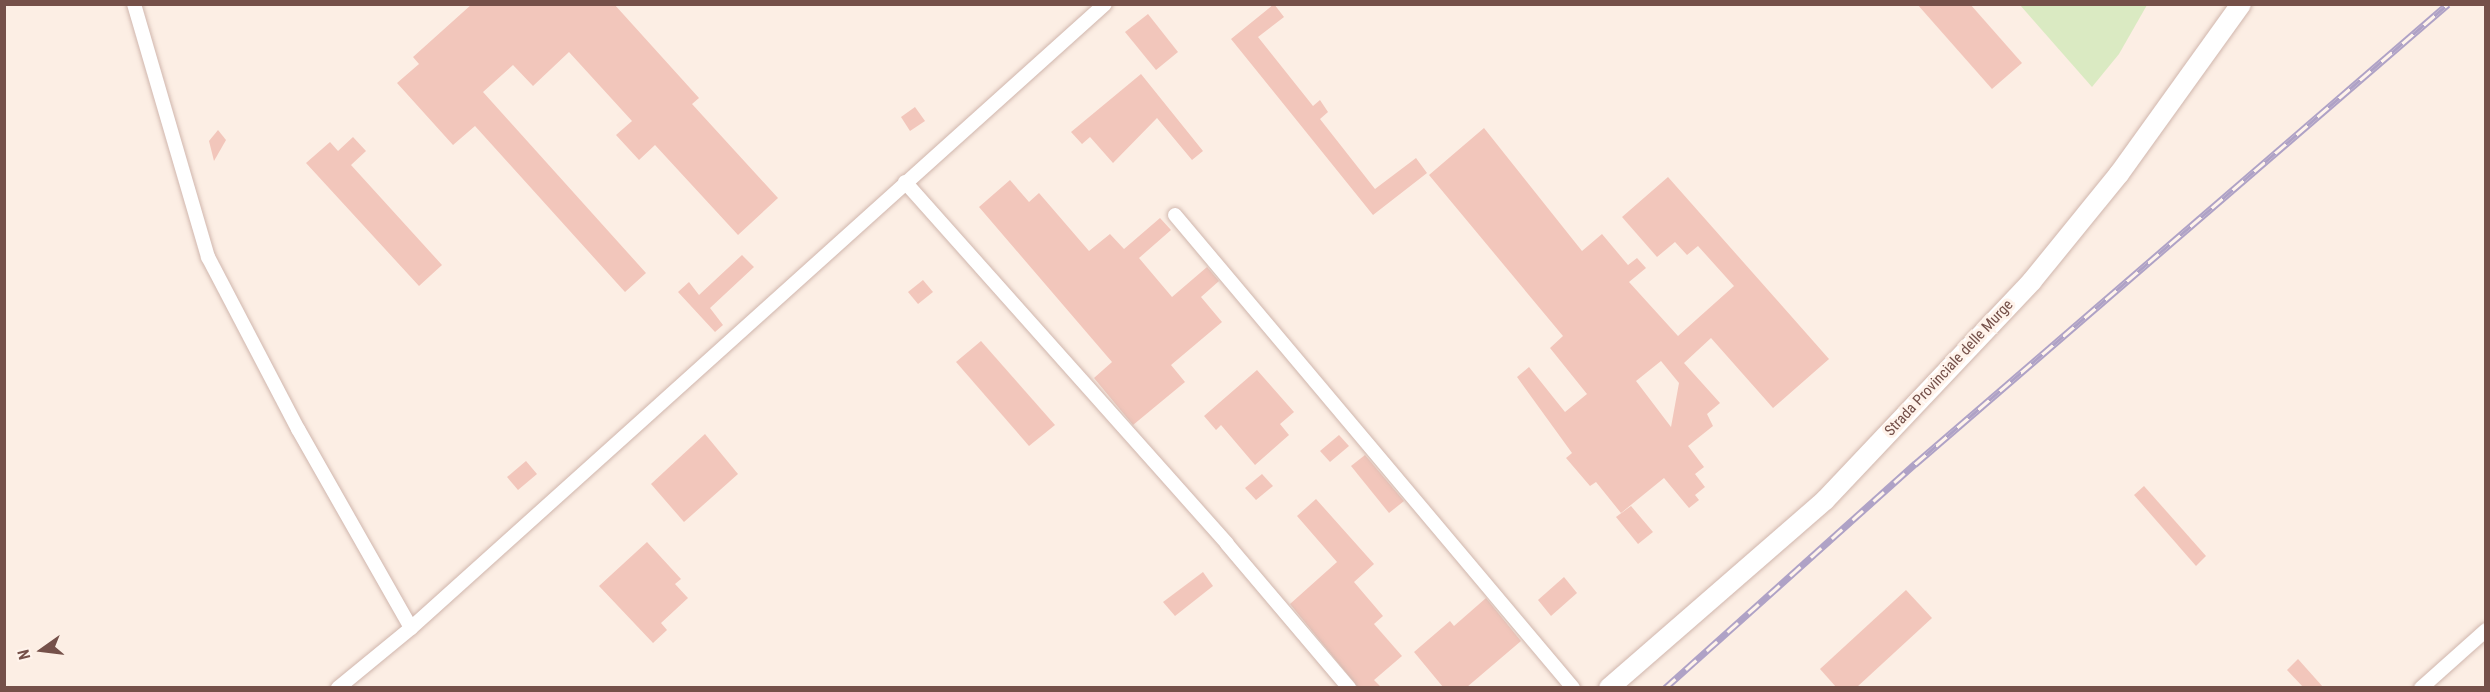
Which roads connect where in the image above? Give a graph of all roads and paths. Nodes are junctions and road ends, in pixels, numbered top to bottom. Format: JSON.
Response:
{"nodes":[{"id":1,"x":134,"y":4,"type":"edge"},
{"id":2,"x":1105,"y":4,"type":"edge"},
{"id":3,"x":2241,"y":4,"type":"edge"},
{"id":4,"x":905,"y":182,"type":"junction"},
{"id":5,"x":1175,"y":215,"type":"dead end"},
{"id":6,"x":411,"y":628,"type":"junction"},
{"id":7,"x":2486,"y":630,"type":"edge"},
{"id":8,"x":338,"y":687,"type":"edge"},
{"id":9,"x":1349,"y":687,"type":"edge"},
{"id":10,"x":1573,"y":687,"type":"edge"},
{"id":11,"x":1609,"y":687,"type":"edge"},
{"id":12,"x":2421,"y":687,"type":"edge"}],
"edges":[{"from":1,"to":6,"type":"street"},
{"from":2,"to":4,"type":"street"},
{"from":3,"to":11,"type":"main road","name":"Strada Provinciale delle Murge"},
{"from":4,"to":6,"type":"street"},
{"from":4,"to":9,"type":"street"},
{"from":5,"to":10,"type":"street"},
{"from":6,"to":8,"type":"street"},
{"from":7,"to":12,"type":"street"}]}
